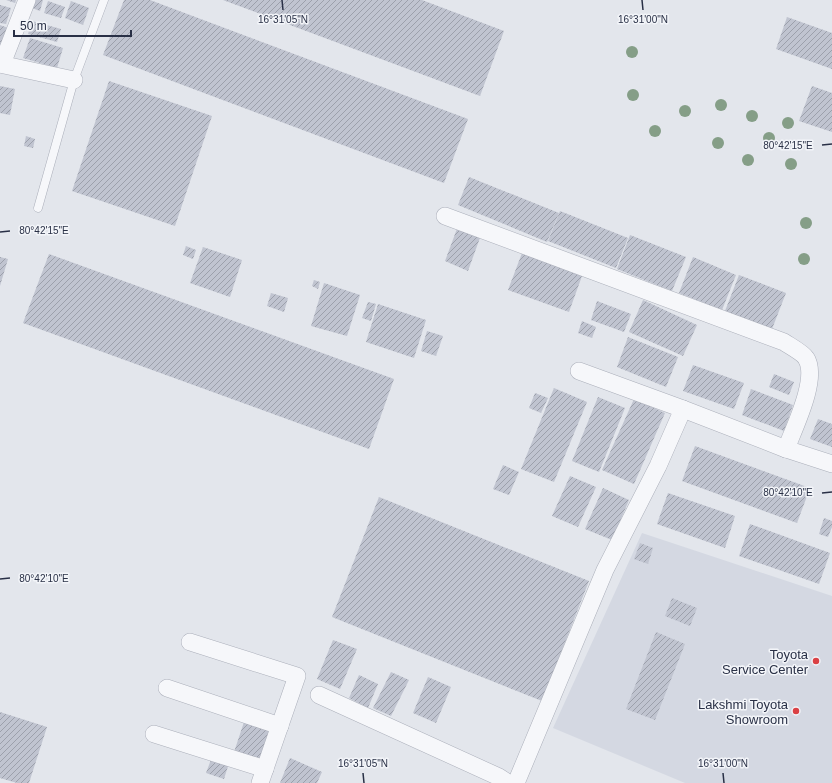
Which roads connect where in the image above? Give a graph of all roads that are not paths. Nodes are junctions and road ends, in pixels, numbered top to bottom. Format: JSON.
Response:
{"nodes":[{"id":1,"x":27,"y":0,"type":"edge"},
{"id":2,"x":104,"y":0,"type":"edge"},
{"id":3,"x":1,"y":64,"type":"edge"},
{"id":4,"x":74,"y":80,"type":"junction"},
{"id":5,"x":38,"y":208,"type":"dead end"},
{"id":6,"x":445,"y":216,"type":"dead end"},
{"id":7,"x":579,"y":372,"type":"dead end"},
{"id":8,"x":683,"y":409,"type":"junction"},
{"id":9,"x":786,"y":449,"type":"junction"},
{"id":10,"x":832,"y":464,"type":"edge"},
{"id":11,"x":190,"y":642,"type":"dead end"},
{"id":12,"x":167,"y":688,"type":"dead end"},
{"id":13,"x":319,"y":695,"type":"dead end"},
{"id":14,"x":280,"y":726,"type":"junction"},
{"id":15,"x":154,"y":734,"type":"dead end"},
{"id":16,"x":262,"y":776,"type":"edge"},
{"id":17,"x":508,"y":783,"type":"edge"},
{"id":18,"x":516,"y":783,"type":"edge"}],
"edges":[{"from":1,"to":3,"type":"street"},
{"from":2,"to":4,"type":"lane"},
{"from":3,"to":4,"type":"street"},
{"from":4,"to":5,"type":"lane"},
{"from":6,"to":9,"type":"street"},
{"from":7,"to":8,"type":"street"},
{"from":8,"to":9,"type":"street"},
{"from":8,"to":18,"type":"street"},
{"from":9,"to":10,"type":"street"},
{"from":11,"to":14,"type":"street"},
{"from":12,"to":14,"type":"street"},
{"from":13,"to":17,"type":"street"},
{"from":14,"to":16,"type":"street"},
{"from":15,"to":16,"type":"street"}]}
